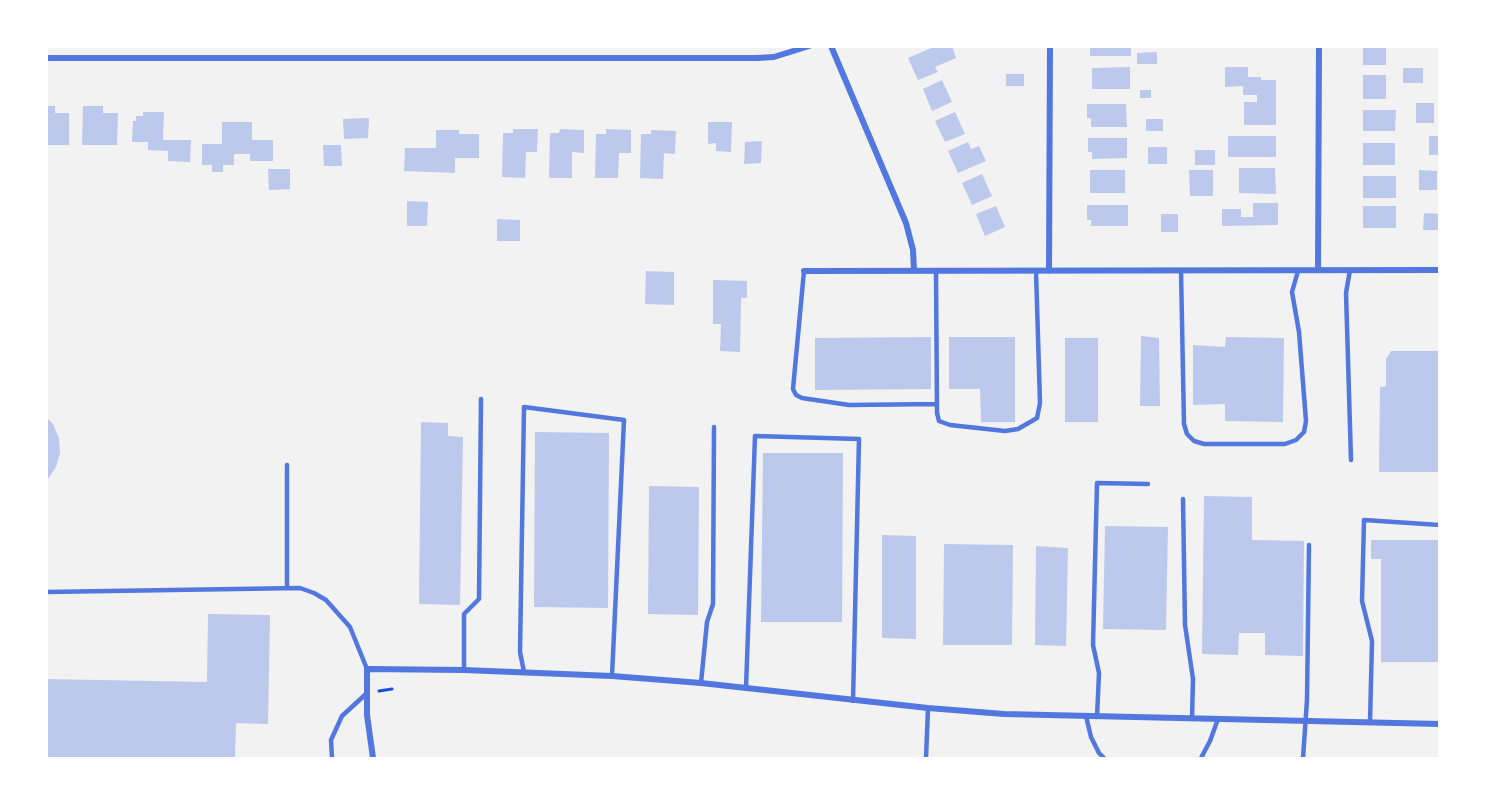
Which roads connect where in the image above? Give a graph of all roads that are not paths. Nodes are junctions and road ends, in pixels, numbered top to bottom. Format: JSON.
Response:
{"nodes":[{"id":1,"x":809,"y":46,"type":"edge"},
{"id":2,"x":831,"y":46,"type":"edge"},
{"id":3,"x":1050,"y":46,"type":"edge"},
{"id":4,"x":1318,"y":46,"type":"edge"},
{"id":5,"x":46,"y":58,"type":"edge"},
{"id":6,"x":1318,"y":270,"type":"junction"},
{"id":7,"x":1350,"y":270,"type":"junction"},
{"id":8,"x":1440,"y":270,"type":"edge"},
{"id":9,"x":914,"y":271,"type":"junction"},
{"id":10,"x":936,"y":271,"type":"junction"},
{"id":11,"x":1036,"y":271,"type":"junction"},
{"id":12,"x":1049,"y":271,"type":"junction"},
{"id":13,"x":1181,"y":271,"type":"junction"},
{"id":14,"x":1298,"y":271,"type":"junction"},
{"id":15,"x":804,"y":272,"type":"joint"},
{"id":16,"x":481,"y":399,"type":"dead end"},
{"id":17,"x":937,"y":404,"type":"junction"},
{"id":18,"x":714,"y":427,"type":"dead end"},
{"id":19,"x":1351,"y":460,"type":"dead end"},
{"id":20,"x":287,"y":465,"type":"dead end"},
{"id":21,"x":1148,"y":484,"type":"dead end"},
{"id":22,"x":1183,"y":499,"type":"dead end"},
{"id":23,"x":1440,"y":525,"type":"edge"},
{"id":24,"x":1309,"y":545,"type":"dead end"},
{"id":25,"x":287,"y":587,"type":"junction"},
{"id":26,"x":46,"y":592,"type":"edge"},
{"id":27,"x":367,"y":669,"type":"junction"},
{"id":28,"x":464,"y":670,"type":"junction"},
{"id":29,"x":524,"y":672,"type":"junction"},
{"id":30,"x":612,"y":676,"type":"junction"},
{"id":31,"x":701,"y":683,"type":"junction"},
{"id":32,"x":746,"y":688,"type":"junction"},
{"id":33,"x":367,"y":693,"type":"junction"},
{"id":34,"x":853,"y":701,"type":"junction"},
{"id":35,"x":928,"y":708,"type":"junction"},
{"id":36,"x":1086,"y":716,"type":"junction"},
{"id":37,"x":1097,"y":717,"type":"junction"},
{"id":38,"x":1192,"y":719,"type":"junction"},
{"id":39,"x":1218,"y":719,"type":"junction"},
{"id":40,"x":1305,"y":721,"type":"junction"},
{"id":41,"x":1370,"y":723,"type":"junction"},
{"id":42,"x":1440,"y":724,"type":"edge"},
{"id":43,"x":332,"y":759,"type":"edge"},
{"id":44,"x":373,"y":759,"type":"edge"},
{"id":45,"x":926,"y":759,"type":"edge"},
{"id":46,"x":1104,"y":759,"type":"edge"},
{"id":47,"x":1201,"y":759,"type":"edge"},
{"id":48,"x":1303,"y":759,"type":"edge"}],
"edges":[{"from":1,"to":5,"type":"street"},
{"from":2,"to":9,"type":"street"},
{"from":3,"to":12,"type":"street"},
{"from":4,"to":6,"type":"street"},
{"from":6,"to":7,"type":"street"},
{"from":6,"to":14,"type":"street"},
{"from":7,"to":8,"type":"street"},
{"from":7,"to":19,"type":"lane"},
{"from":9,"to":10,"type":"street"},
{"from":9,"to":15,"type":"street"},
{"from":10,"to":11,"type":"street"},
{"from":10,"to":17,"type":"lane"},
{"from":11,"to":12,"type":"street"},
{"from":11,"to":17,"type":"lane"},
{"from":12,"to":13,"type":"street"},
{"from":13,"to":14,"type":"street"},
{"from":13,"to":14,"type":"lane"},
{"from":15,"to":17,"type":"lane"},
{"from":16,"to":28,"type":"lane"},
{"from":18,"to":31,"type":"lane"},
{"from":20,"to":25,"type":"lane"},
{"from":21,"to":37,"type":"lane"},
{"from":22,"to":38,"type":"lane"},
{"from":23,"to":41,"type":"lane"},
{"from":24,"to":40,"type":"lane"},
{"from":25,"to":26,"type":"lane"},
{"from":25,"to":27,"type":"lane"},
{"from":27,"to":28,"type":"street"},
{"from":27,"to":33,"type":"street"},
{"from":28,"to":29,"type":"street"},
{"from":29,"to":30,"type":"street"},
{"from":29,"to":30,"type":"lane"},
{"from":30,"to":31,"type":"street"},
{"from":31,"to":32,"type":"street"},
{"from":32,"to":34,"type":"street"},
{"from":32,"to":34,"type":"lane"},
{"from":33,"to":43,"type":"lane"},
{"from":33,"to":44,"type":"street"},
{"from":34,"to":35,"type":"street"},
{"from":35,"to":36,"type":"street"},
{"from":35,"to":45,"type":"lane"},
{"from":36,"to":37,"type":"street"},
{"from":36,"to":46,"type":"lane"},
{"from":37,"to":38,"type":"street"},
{"from":38,"to":39,"type":"street"},
{"from":39,"to":40,"type":"street"},
{"from":39,"to":47,"type":"lane"},
{"from":40,"to":41,"type":"street"},
{"from":40,"to":48,"type":"lane"},
{"from":41,"to":42,"type":"street"}]}
